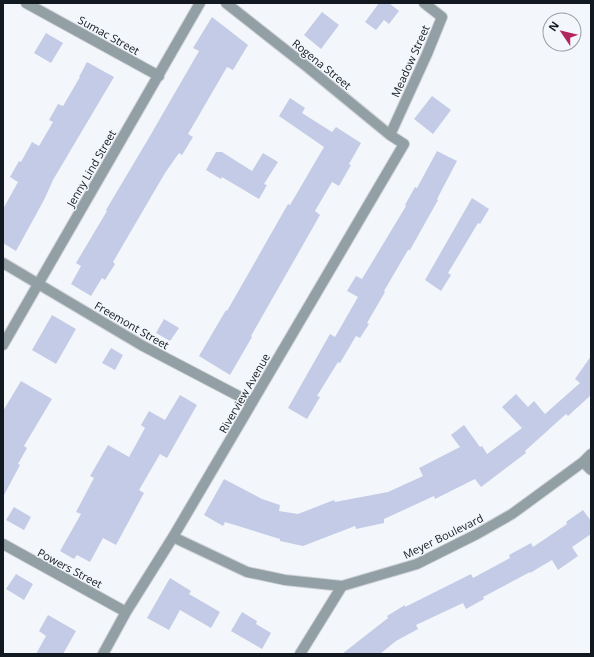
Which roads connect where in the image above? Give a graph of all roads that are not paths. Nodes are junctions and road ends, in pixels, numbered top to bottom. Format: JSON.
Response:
{"nodes":[{"id":1,"x":26,"y":3,"type":"edge"},
{"id":2,"x":200,"y":3,"type":"edge"},
{"id":3,"x":226,"y":3,"type":"edge"},
{"id":4,"x":424,"y":3,"type":"edge"},
{"id":5,"x":158,"y":76,"type":"junction"},
{"id":6,"x":390,"y":135,"type":"junction"},
{"id":7,"x":404,"y":144,"type":"joint"},
{"id":8,"x":3,"y":263,"type":"edge"},
{"id":9,"x":38,"y":283,"type":"junction"},
{"id":10,"x":3,"y":345,"type":"edge"},
{"id":11,"x":252,"y":403,"type":"junction"},
{"id":12,"x":591,"y":454,"type":"edge"},
{"id":13,"x":583,"y":462,"type":"junction"},
{"id":14,"x":591,"y":470,"type":"edge"},
{"id":15,"x":173,"y":537,"type":"junction"},
{"id":16,"x":3,"y":544,"type":"edge"},
{"id":17,"x":342,"y":586,"type":"junction"},
{"id":18,"x":126,"y":612,"type":"junction"},
{"id":19,"x":103,"y":654,"type":"edge"},
{"id":20,"x":300,"y":654,"type":"edge"}],
"edges":[{"from":1,"to":5,"type":"street","name":"Sumac Street"},
{"from":2,"to":5,"type":"street","name":"Jenny Lind Street"},
{"from":3,"to":6,"type":"street","name":"Rogena Street"},
{"from":4,"to":6,"type":"street","name":"Meadow Street"},
{"from":5,"to":9,"type":"street","name":"Jenny Lind Street"},
{"from":6,"to":7,"type":"street","name":"Rogena Street"},
{"from":7,"to":11,"type":"street","name":"Riverview Avenue"},
{"from":8,"to":9,"type":"street","name":"Freemont Street"},
{"from":9,"to":10,"type":"street","name":"Jenny Lind Street"},
{"from":9,"to":11,"type":"street","name":"Freemont Street"},
{"from":11,"to":15,"type":"street","name":"Riverview Avenue"},
{"from":12,"to":13,"type":"street","name":"Meyer Boulevard"},
{"from":13,"to":14,"type":"street"},
{"from":13,"to":17,"type":"street","name":"Meyer Boulevard"},
{"from":15,"to":17,"type":"street","name":"Meyer Boulevard"},
{"from":15,"to":18,"type":"street","name":"Riverview Avenue"},
{"from":16,"to":18,"type":"street","name":"Powers Street"},
{"from":17,"to":20,"type":"street"},
{"from":18,"to":19,"type":"street","name":"Riverview Avenue"}]}
